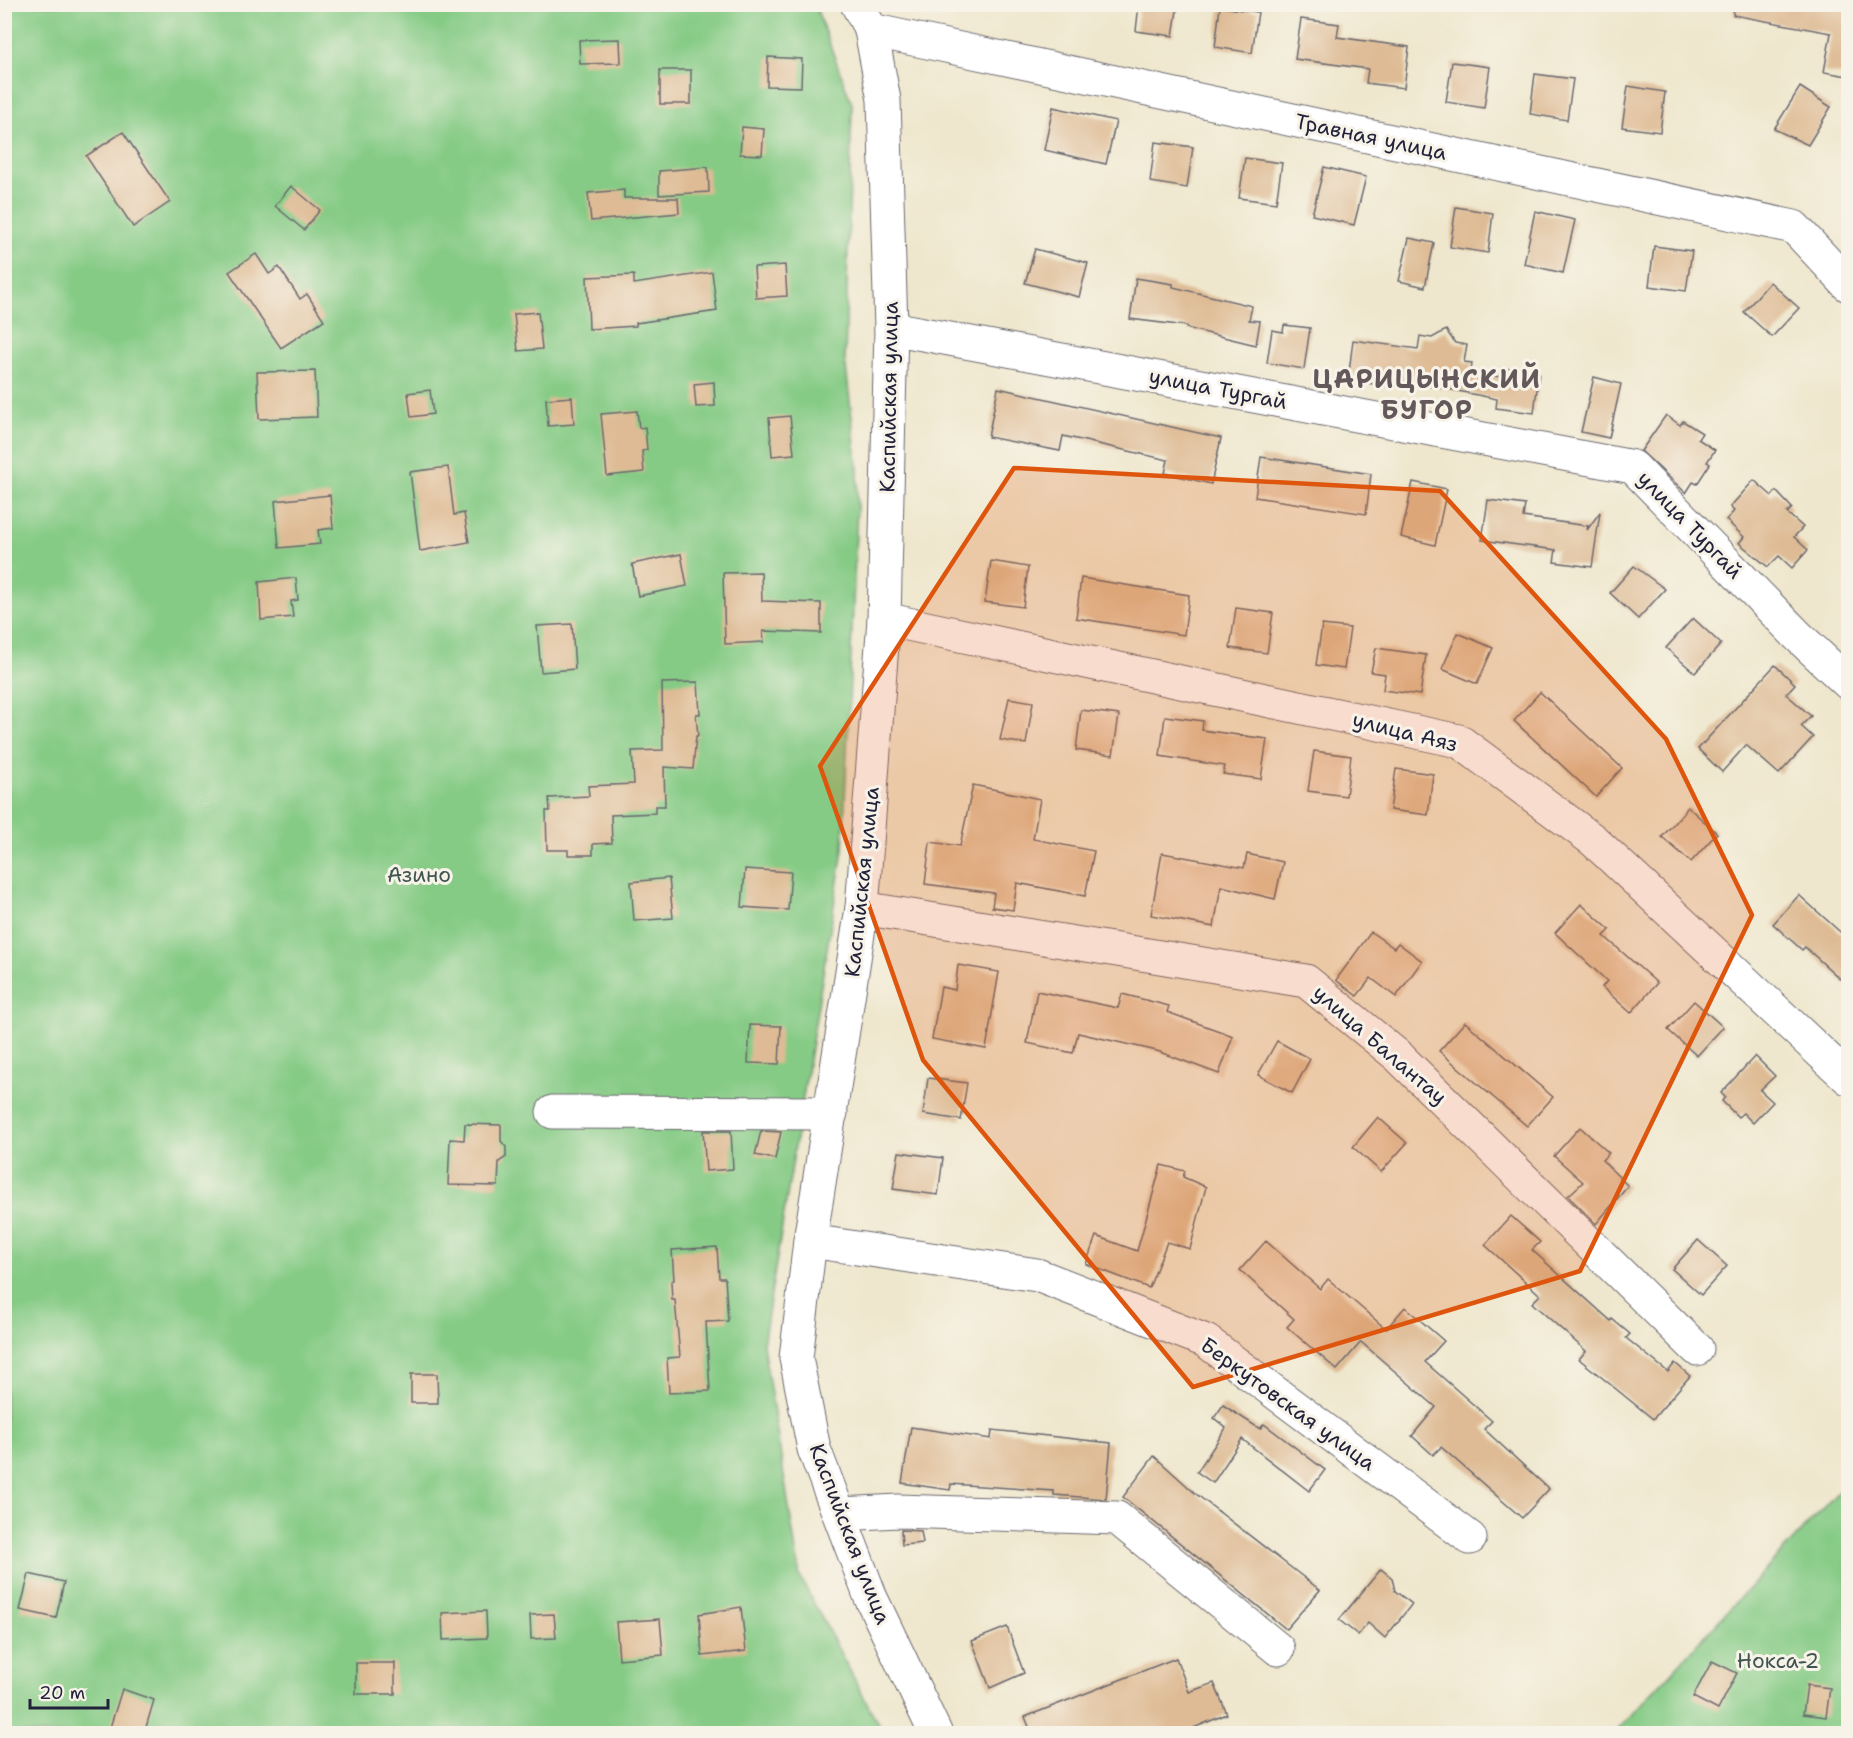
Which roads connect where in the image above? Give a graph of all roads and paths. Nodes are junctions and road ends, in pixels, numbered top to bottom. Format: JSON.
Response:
{"nodes":[{"id":1,"x":864,"y":17,"type":"edge"},
{"id":2,"x":1848,"y":285,"type":"edge"},
{"id":3,"x":891,"y":328,"type":"junction"},
{"id":4,"x":884,"y":619,"type":"junction"},
{"id":5,"x":1848,"y":683,"type":"edge"},
{"id":6,"x":862,"y":908,"type":"junction"},
{"id":7,"x":1848,"y":1078,"type":"edge"},
{"id":8,"x":553,"y":1112,"type":"dead end"},
{"id":9,"x":831,"y":1113,"type":"junction"},
{"id":10,"x":810,"y":1241,"type":"junction"},
{"id":11,"x":1697,"y":1349,"type":"dead end"},
{"id":12,"x":841,"y":1514,"type":"junction"},
{"id":13,"x":1470,"y":1538,"type":"dead end"},
{"id":14,"x":1278,"y":1649,"type":"dead end"},
{"id":15,"x":936,"y":1734,"type":"edge"}],
"edges":[{"from":1,"to":2,"type":"street","name":"Травная улица"},
{"from":1,"to":3,"type":"street","name":"Каспийская улица"},
{"from":3,"to":4,"type":"street","name":"Каспийская улица"},
{"from":3,"to":5,"type":"street","name":"улица Тургай"},
{"from":4,"to":6,"type":"street","name":"Каспийская улица"},
{"from":4,"to":7,"type":"street","name":"улица Аяз"},
{"from":6,"to":9,"type":"street","name":"Каспийская улица"},
{"from":6,"to":11,"type":"street","name":"улица Балантау"},
{"from":8,"to":9,"type":"street"},
{"from":9,"to":10,"type":"street","name":"Каспийская улица"},
{"from":10,"to":12,"type":"street","name":"Каспийская улица"},
{"from":10,"to":13,"type":"street","name":"Беркутовская улица"},
{"from":12,"to":14,"type":"street"},
{"from":12,"to":15,"type":"street","name":"Каспийская улица"}]}
